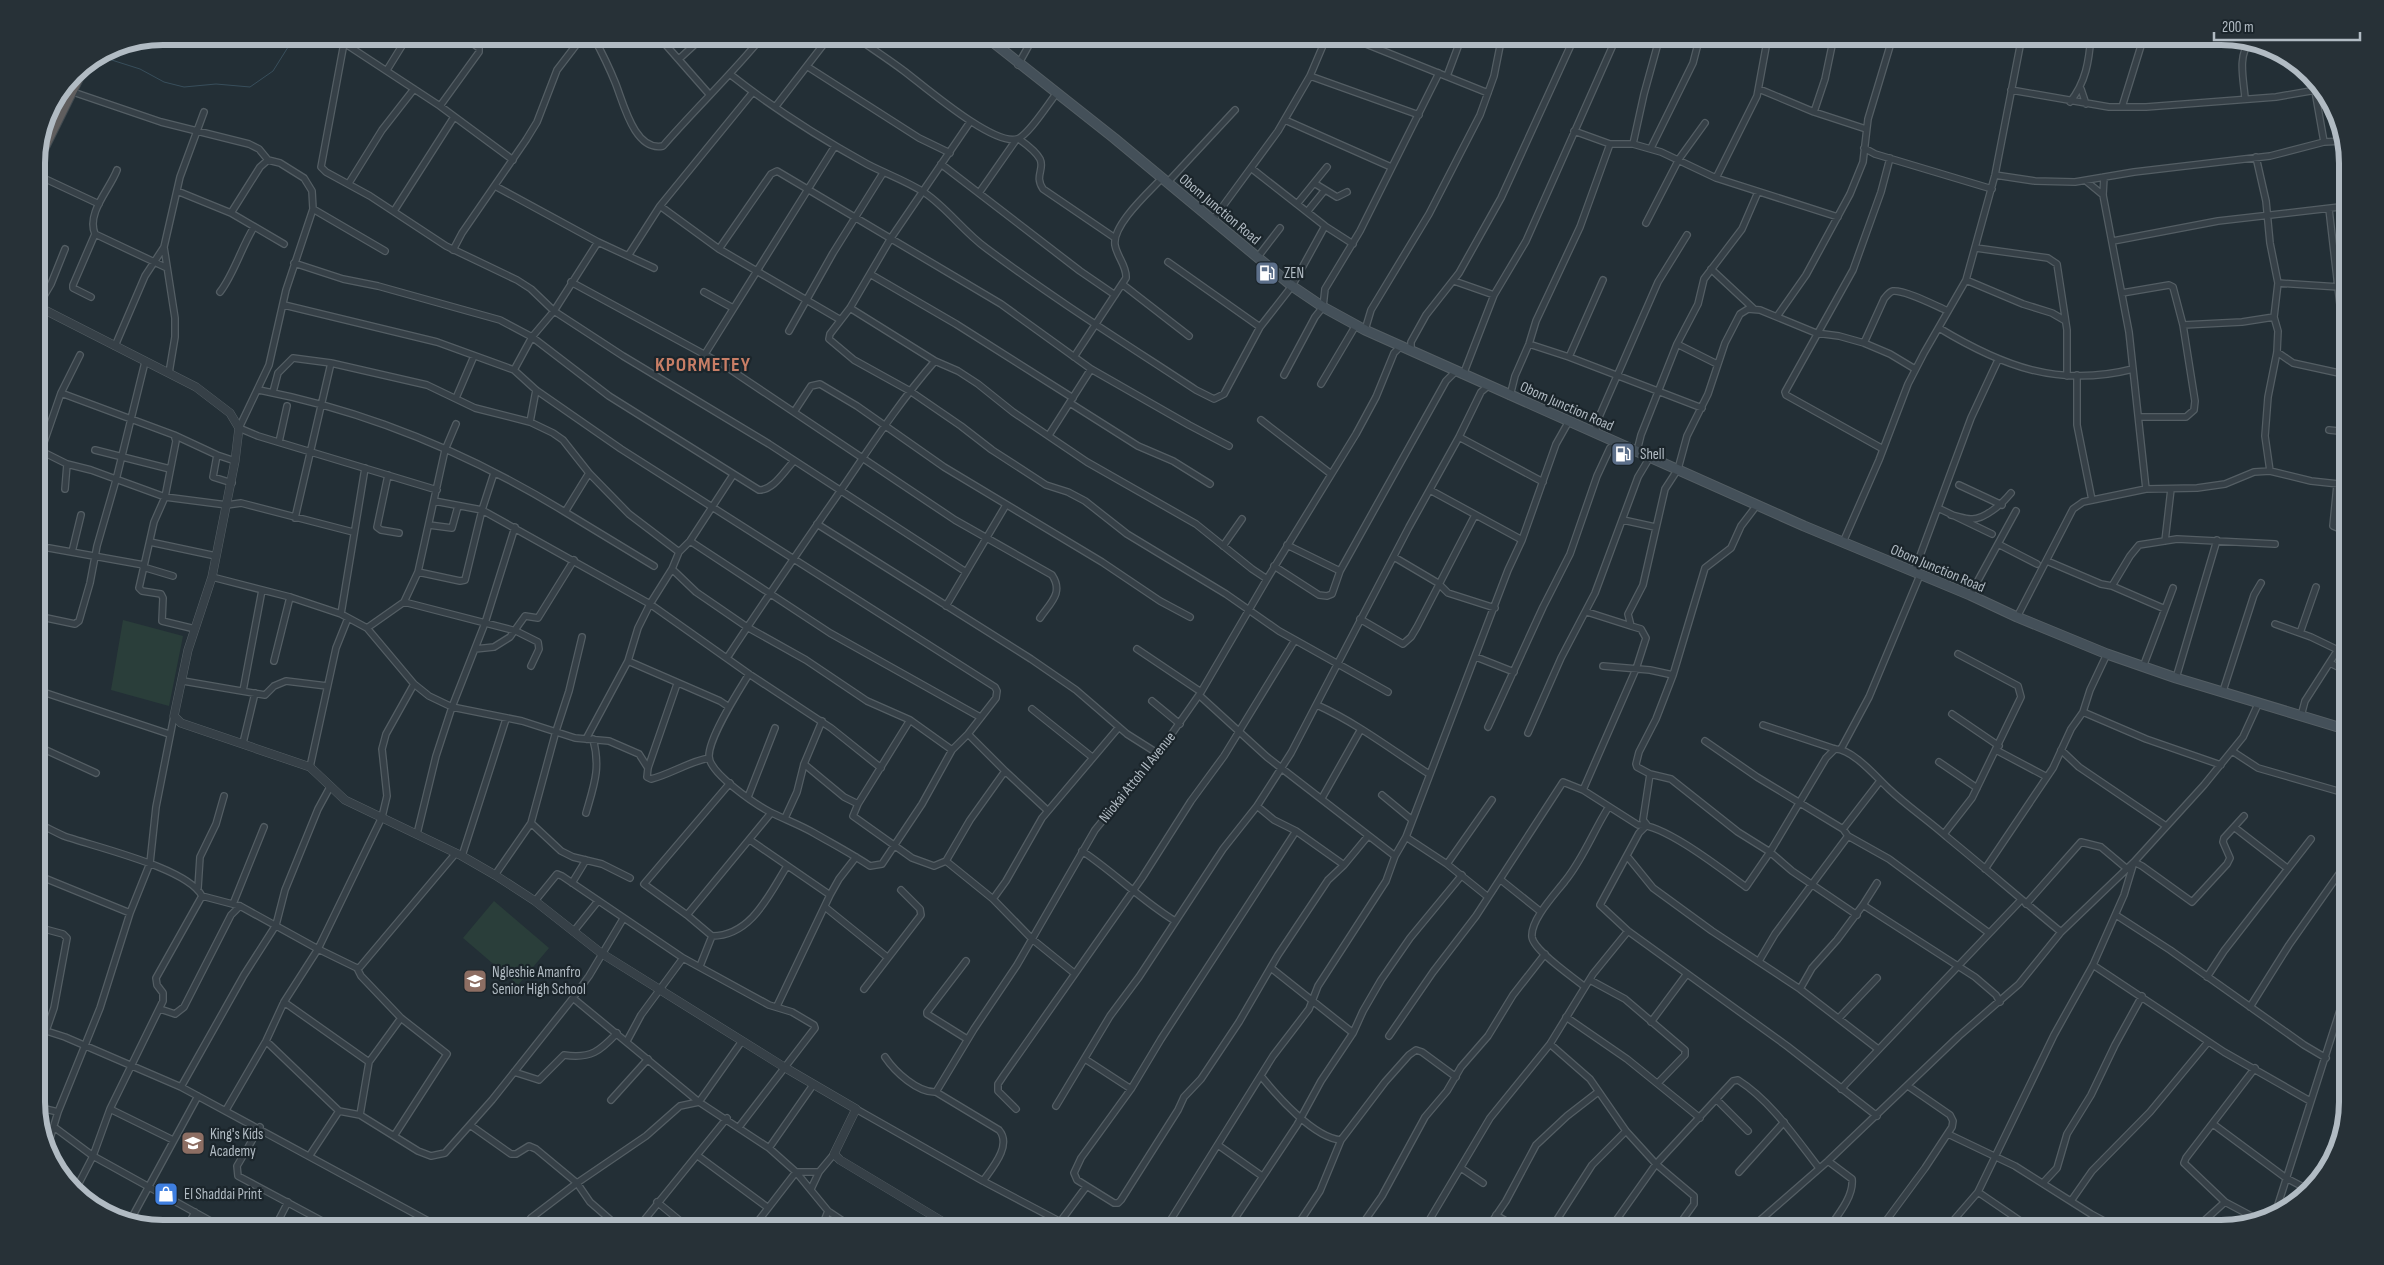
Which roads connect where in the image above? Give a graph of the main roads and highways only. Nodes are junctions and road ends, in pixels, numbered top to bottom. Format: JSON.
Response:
{"nodes":[{"id":1,"x":995,"y":45,"type":"edge"},
{"id":2,"x":71,"y":88,"type":"edge"},
{"id":3,"x":48,"y":135,"type":"edge"},
{"id":4,"x":2339,"y":727,"type":"edge"}],
"edges":[{"from":1,"to":4,"type":"main road","name":"Obom Junction Road"},
{"from":2,"to":3,"type":"highway"}]}
